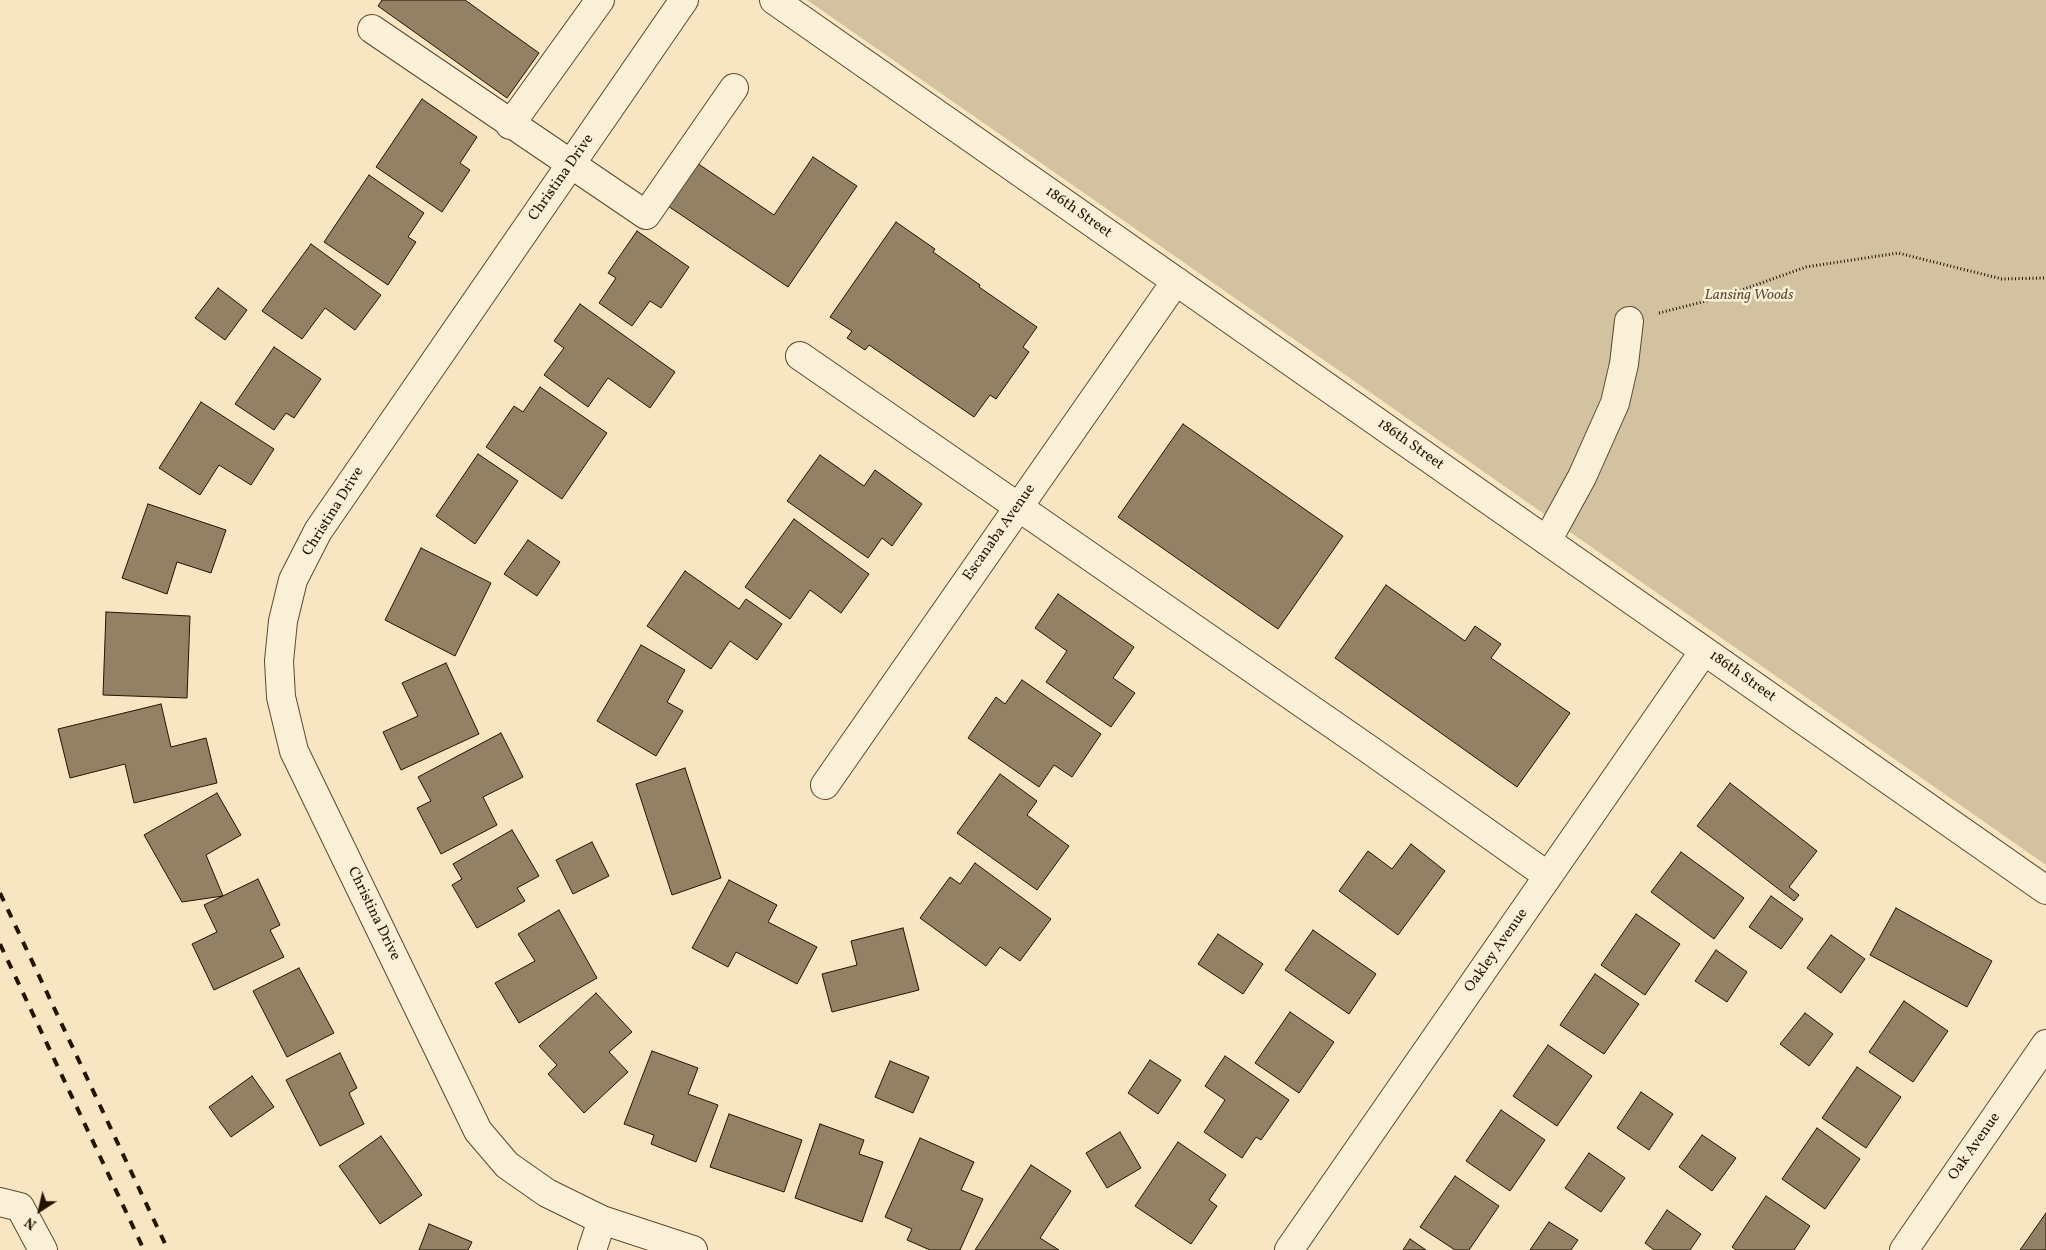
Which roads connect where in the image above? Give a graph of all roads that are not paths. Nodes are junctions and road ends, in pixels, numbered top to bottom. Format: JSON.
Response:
{"nodes":[{"id":1,"x":600,"y":0,"type":"edge"},
{"id":2,"x":684,"y":0,"type":"edge"},
{"id":3,"x":774,"y":0,"type":"edge"},
{"id":4,"x":372,"y":28,"type":"dead end"},
{"id":5,"x":734,"y":88,"type":"dead end"},
{"id":6,"x":510,"y":125,"type":"junction"},
{"id":7,"x":571,"y":165,"type":"junction"},
{"id":8,"x":1176,"y":281,"type":"junction"},
{"id":9,"x":1629,"y":321,"type":"road end"},
{"id":10,"x":800,"y":356,"type":"dead end"},
{"id":11,"x":1019,"y":506,"type":"junction"},
{"id":12,"x":1547,"y":541,"type":"junction"},
{"id":13,"x":1704,"y":651,"type":"junction"},
{"id":14,"x":825,"y":785,"type":"dead end"},
{"id":15,"x":1548,"y":876,"type":"junction"},
{"id":16,"x":2046,"y":890,"type":"edge"},
{"id":17,"x":2046,"y":1044,"type":"edge"},
{"id":18,"x":0,"y":1202,"type":"edge"},
{"id":19,"x":602,"y":1220,"type":"junction"},
{"id":20,"x":43,"y":1250,"type":"edge"},
{"id":21,"x":592,"y":1250,"type":"edge"},
{"id":22,"x":693,"y":1250,"type":"edge"},
{"id":23,"x":1289,"y":1250,"type":"edge"},
{"id":24,"x":1904,"y":1250,"type":"edge"}],
"edges":[{"from":1,"to":6,"type":"street"},
{"from":2,"to":7,"type":"street","name":"Christina Drive"},
{"from":3,"to":8,"type":"street","name":"186th Street"},
{"from":4,"to":6,"type":"street"},
{"from":5,"to":7,"type":"street"},
{"from":6,"to":7,"type":"street"},
{"from":7,"to":19,"type":"street","name":"Christina Drive"},
{"from":8,"to":11,"type":"street","name":"Escanaba Avenue"},
{"from":8,"to":12,"type":"street","name":"186th Street"},
{"from":9,"to":12,"type":"street"},
{"from":10,"to":11,"type":"street"},
{"from":11,"to":14,"type":"street","name":"Escanaba Avenue"},
{"from":11,"to":15,"type":"street"},
{"from":12,"to":13,"type":"street","name":"186th Street"},
{"from":13,"to":15,"type":"street","name":"Oakley Avenue"},
{"from":13,"to":16,"type":"street","name":"186th Street"},
{"from":15,"to":23,"type":"street","name":"Oakley Avenue"},
{"from":17,"to":24,"type":"street","name":"Oak Avenue"},
{"from":18,"to":20,"type":"street"},
{"from":19,"to":21,"type":"street"},
{"from":19,"to":22,"type":"street","name":"Christina Drive"}]}
